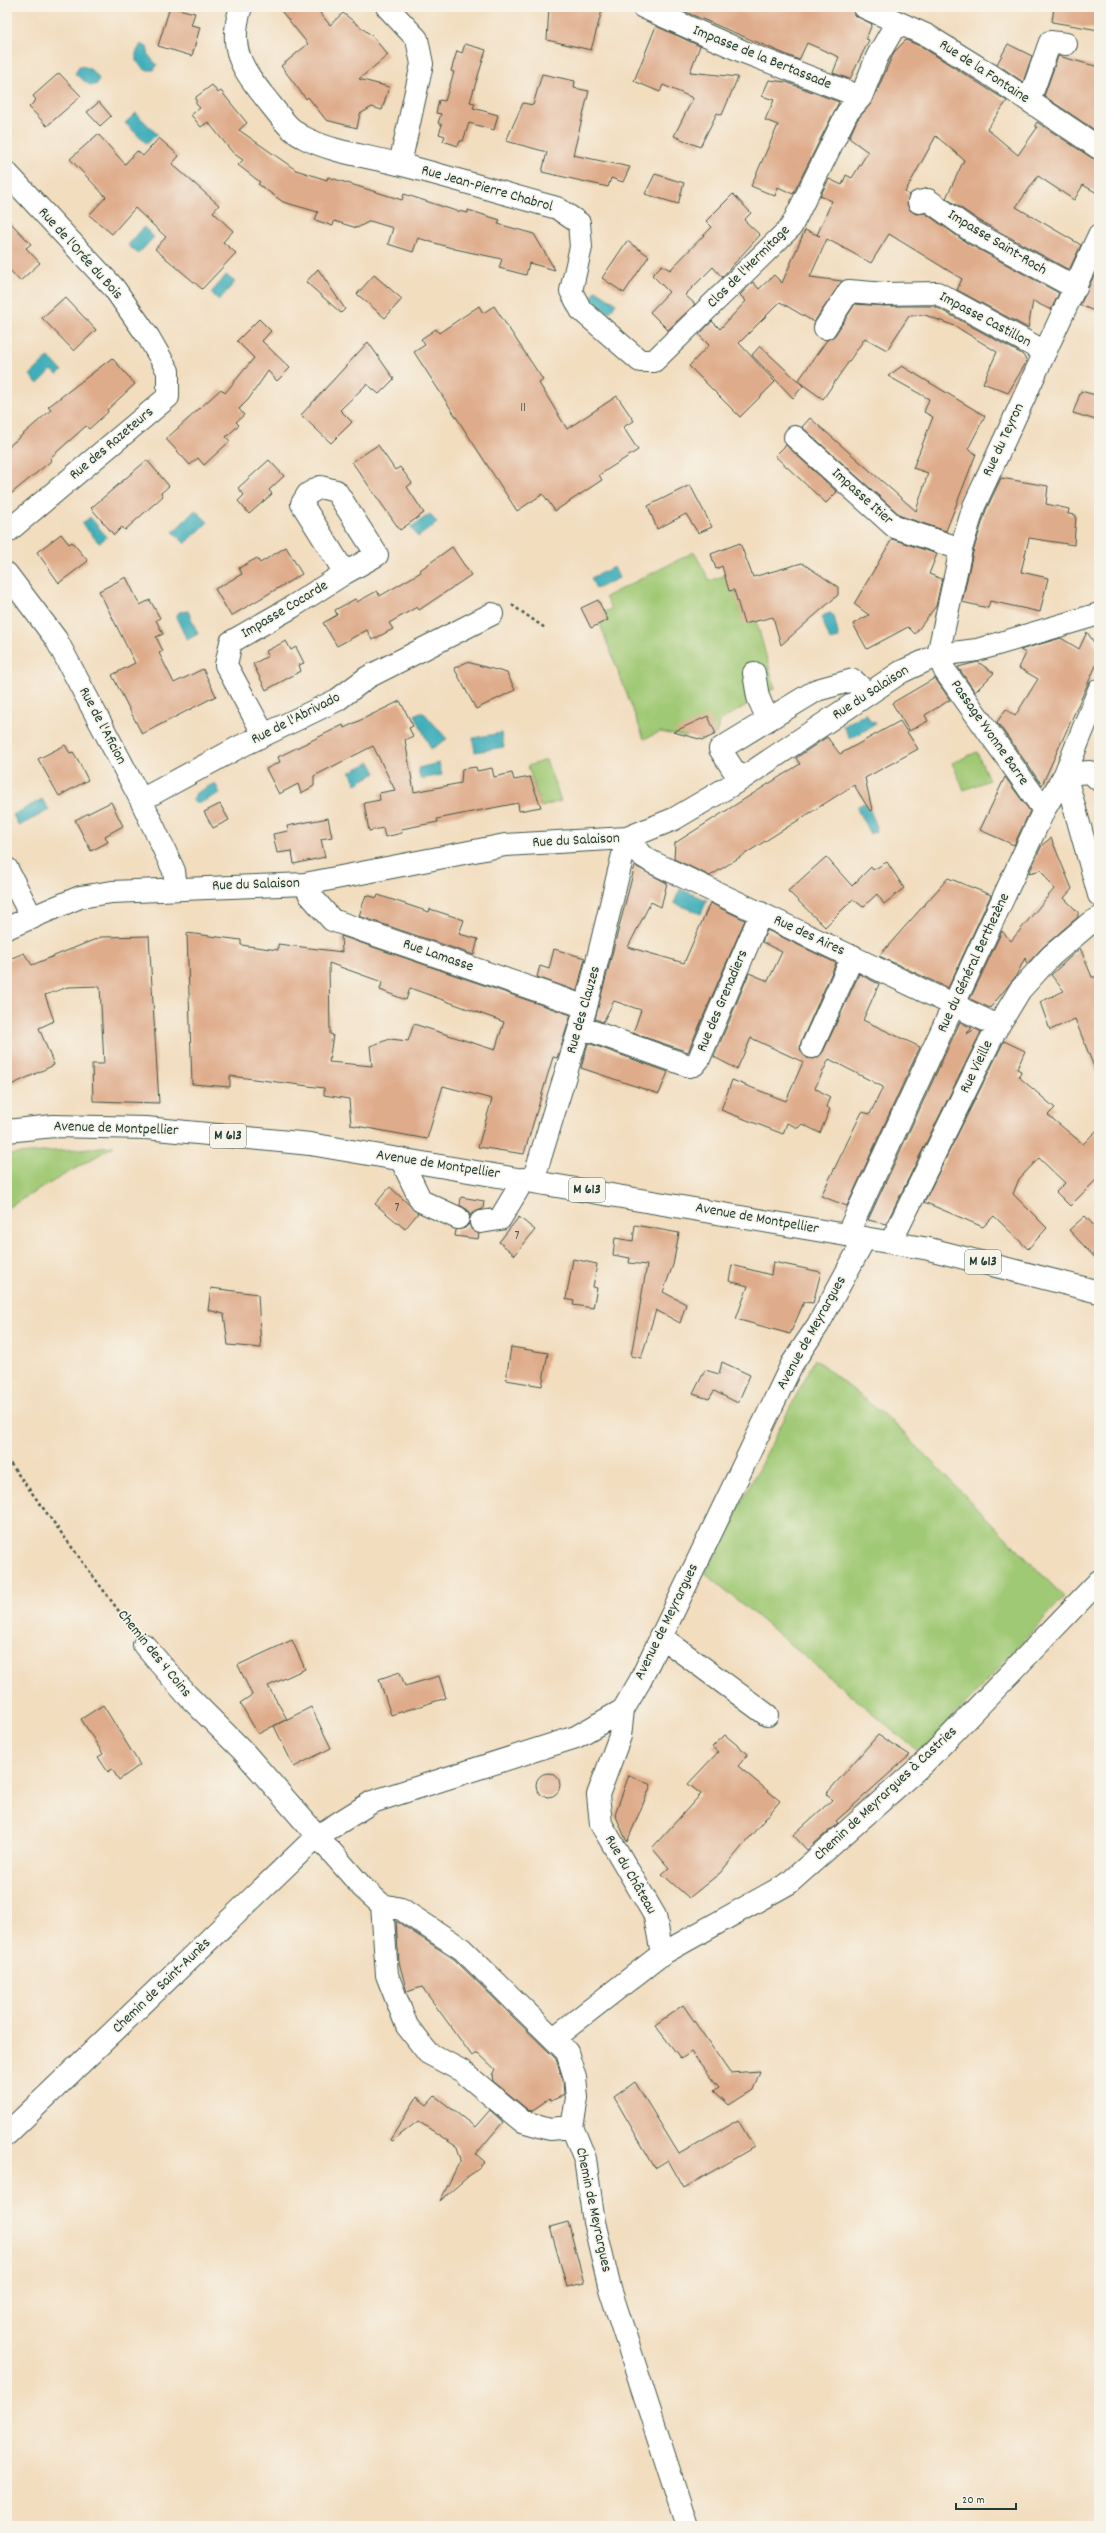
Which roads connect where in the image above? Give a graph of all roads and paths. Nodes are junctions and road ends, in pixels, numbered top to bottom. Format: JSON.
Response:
{"nodes":[{"id":1,"x":241,"y":7,"type":"edge"},
{"id":2,"x":387,"y":7,"type":"edge"},
{"id":3,"x":643,"y":7,"type":"edge"},
{"id":4,"x":869,"y":8,"type":"edge"},
{"id":5,"x":897,"y":22,"type":"junction"},
{"id":6,"x":1066,"y":44,"type":"dead end"},
{"id":7,"x":861,"y":97,"type":"junction"},
{"id":8,"x":1027,"y":99,"type":"junction"},
{"id":9,"x":1099,"y":148,"type":"edge"},
{"id":10,"x":400,"y":164,"type":"junction"},
{"id":11,"x":7,"y":173,"type":"edge"},
{"id":12,"x":919,"y":202,"type":"dead end"},
{"id":13,"x":1099,"y":235,"type":"edge"},
{"id":14,"x":1076,"y":288,"type":"junction"},
{"id":15,"x":825,"y":328,"type":"dead end"},
{"id":16,"x":149,"y":338,"type":"joint"},
{"id":17,"x":613,"y":340,"type":"joint"},
{"id":18,"x":1045,"y":352,"type":"junction"},
{"id":19,"x":795,"y":437,"type":"dead end"},
{"id":20,"x":7,"y":532,"type":"edge"},
{"id":21,"x":961,"y":548,"type":"junction"},
{"id":22,"x":345,"y":573,"type":"dead end"},
{"id":23,"x":7,"y":574,"type":"edge"},
{"id":24,"x":492,"y":614,"type":"joint"},
{"id":25,"x":1099,"y":614,"type":"edge"},
{"id":26,"x":545,"y":628,"type":"dead end"},
{"id":27,"x":938,"y":655,"type":"junction"},
{"id":28,"x":754,"y":673,"type":"dead end"},
{"id":29,"x":1099,"y":690,"type":"edge"},
{"id":30,"x":868,"y":694,"type":"junction"},
{"id":31,"x":768,"y":720,"type":"junction"},
{"id":32,"x":264,"y":735,"type":"junction"},
{"id":33,"x":1065,"y":774,"type":"junction"},
{"id":34,"x":740,"y":780,"type":"junction"},
{"id":35,"x":1099,"y":780,"type":"edge"},
{"id":36,"x":141,"y":800,"type":"junction"},
{"id":37,"x":1044,"y":810,"type":"junction"},
{"id":38,"x":627,"y":838,"type":"junction"},
{"id":39,"x":7,"y":869,"type":"edge"},
{"id":40,"x":305,"y":884,"type":"junction"},
{"id":41,"x":176,"y":888,"type":"junction"},
{"id":42,"x":1099,"y":894,"type":"edge"},
{"id":43,"x":761,"y":913,"type":"junction"},
{"id":44,"x":32,"y":918,"type":"junction"},
{"id":45,"x":1099,"y":918,"type":"edge"},
{"id":46,"x":7,"y":928,"type":"edge"},
{"id":47,"x":853,"y":956,"type":"junction"},
{"id":48,"x":955,"y":1004,"type":"junction"},
{"id":49,"x":583,"y":1017,"type":"junction"},
{"id":50,"x":998,"y":1026,"type":"junction"},
{"id":51,"x":812,"y":1047,"type":"dead end"},
{"id":52,"x":7,"y":1131,"type":"edge"},
{"id":53,"x":401,"y":1159,"type":"junction"},
{"id":54,"x":528,"y":1180,"type":"junction"},
{"id":55,"x":458,"y":1218,"type":"dead end"},
{"id":56,"x":481,"y":1222,"type":"dead end"},
{"id":57,"x":856,"y":1236,"type":"junction"},
{"id":58,"x":891,"y":1242,"type":"junction"},
{"id":59,"x":1099,"y":1292,"type":"edge"},
{"id":60,"x":7,"y":1459,"type":"edge"},
{"id":61,"x":1099,"y":1581,"type":"edge"},
{"id":62,"x":660,"y":1636,"type":"junction"},
{"id":63,"x":144,"y":1645,"type":"joint"},
{"id":64,"x":623,"y":1710,"type":"junction"},
{"id":65,"x":768,"y":1715,"type":"dead end"},
{"id":66,"x":316,"y":1837,"type":"junction"},
{"id":67,"x":382,"y":1905,"type":"junction"},
{"id":68,"x":662,"y":1954,"type":"junction"},
{"id":69,"x":554,"y":2038,"type":"junction"},
{"id":70,"x":572,"y":2127,"type":"junction"},
{"id":71,"x":7,"y":2134,"type":"edge"},
{"id":72,"x":688,"y":2526,"type":"edge"}],
"edges":[{"from":1,"to":10,"type":"street","name":"Rue Jean-Pierre Chabrol"},
{"from":2,"to":10,"type":"street","name":"Rue Jean-Pierre Chabrol"},
{"from":3,"to":7,"type":"street","name":"Impasse de la Bertassade"},
{"from":4,"to":5,"type":"street","name":"Rue de la Fontaine"},
{"from":5,"to":7,"type":"street","name":"Clos de l'Hermitage"},
{"from":5,"to":8,"type":"street","name":"Rue de la Fontaine"},
{"from":6,"to":8,"type":"street"},
{"from":7,"to":17,"type":"street","name":"Clos de l'Hermitage"},
{"from":8,"to":9,"type":"street","name":"Rue de la Fontaine"},
{"from":10,"to":17,"type":"street","name":"Rue Jean-Pierre Chabrol"},
{"from":11,"to":16,"type":"street","name":"Rue de l'Orée du Bois"},
{"from":12,"to":14,"type":"street","name":"Impasse Saint-Roch"},
{"from":13,"to":14,"type":"street","name":"Rue du Teyron"},
{"from":14,"to":18,"type":"street","name":"Rue du Teyron"},
{"from":15,"to":18,"type":"street","name":"Impasse Castillon"},
{"from":16,"to":20,"type":"street","name":"Rue des Razeteurs"},
{"from":18,"to":21,"type":"street","name":"Rue du Teyron"},
{"from":19,"to":21,"type":"street","name":"Impasse Itier"},
{"from":21,"to":27,"type":"street","name":"Rue du Teyron"},
{"from":22,"to":32,"type":"street","name":"Impasse Cocarde"},
{"from":23,"to":36,"type":"street","name":"Rue de l'Aficion"},
{"from":24,"to":26,"type":"path"},
{"from":24,"to":32,"type":"street","name":"Rue de l'Abrivado"},
{"from":25,"to":27,"type":"street","name":"Rue du Salaison"},
{"from":27,"to":30,"type":"street","name":"Rue du Salaison"},
{"from":27,"to":37,"type":"street","name":"Passage Yvonne Barre"},
{"from":28,"to":31,"type":"street"},
{"from":29,"to":33,"type":"street","name":"Rue du Général Berthezène"},
{"from":30,"to":31,"type":"street"},
{"from":30,"to":34,"type":"street","name":"Rue du Salaison"},
{"from":31,"to":34,"type":"street"},
{"from":32,"to":36,"type":"street","name":"Rue de l'Abrivado"},
{"from":33,"to":35,"type":"street"},
{"from":33,"to":37,"type":"street","name":"Rue du Général Berthezène"},
{"from":33,"to":42,"type":"street"},
{"from":34,"to":38,"type":"street","name":"Rue du Salaison"},
{"from":36,"to":41,"type":"street","name":"Rue de l'Aficion"},
{"from":37,"to":48,"type":"street","name":"Rue du Général Berthezène"},
{"from":38,"to":40,"type":"street","name":"Rue du Salaison"},
{"from":38,"to":43,"type":"street","name":"Rue des Aires"},
{"from":38,"to":49,"type":"street","name":"Rue des Clauzes"},
{"from":39,"to":44,"type":"street"},
{"from":40,"to":41,"type":"street","name":"Rue du Salaison"},
{"from":40,"to":49,"type":"street","name":"Rue Lamasse"},
{"from":41,"to":44,"type":"street","name":"Rue du Salaison"},
{"from":43,"to":47,"type":"street","name":"Rue des Aires"},
{"from":43,"to":49,"type":"street","name":"Rue des Grenadiers"},
{"from":44,"to":46,"type":"street","name":"Rue du Salaison"},
{"from":45,"to":50,"type":"street","name":"Rue Vieille"},
{"from":47,"to":48,"type":"street","name":"Rue des Aires"},
{"from":47,"to":51,"type":"street"},
{"from":48,"to":50,"type":"street","name":"Rue des Aires"},
{"from":48,"to":57,"type":"street","name":"Rue du Général Berthezène"},
{"from":49,"to":54,"type":"street","name":"Rue des Clauzes"},
{"from":50,"to":58,"type":"street","name":"Rue Vieille"},
{"from":52,"to":53,"type":"street","name":"Avenue de Montpellier","number":"M 613"},
{"from":53,"to":54,"type":"street","name":"Avenue de Montpellier","number":"M 613"},
{"from":53,"to":55,"type":"street"},
{"from":54,"to":56,"type":"street","name":"Rue des Clauzes"},
{"from":54,"to":57,"type":"street","name":"Avenue de Montpellier","number":"M 613"},
{"from":57,"to":58,"type":"street","number":"M 613"},
{"from":57,"to":62,"type":"street","name":"Avenue de Meyrargues"},
{"from":58,"to":59,"type":"street","number":"M 613"},
{"from":60,"to":63,"type":"path","name":"Chemin des 4 Coins"},
{"from":61,"to":68,"type":"street","name":"Chemin de Meyrargues à Castries"},
{"from":62,"to":64,"type":"street","name":"Avenue de Meyrargues"},
{"from":62,"to":65,"type":"street"},
{"from":63,"to":66,"type":"street","name":"Chemin des 4 Coins"},
{"from":64,"to":66,"type":"street"},
{"from":64,"to":68,"type":"street","name":"Rue du Château"},
{"from":66,"to":67,"type":"street","name":"Chemin des 4 Coins"},
{"from":66,"to":71,"type":"street","name":"Chemin de Saint-Aunès"},
{"from":67,"to":69,"type":"street","name":"Chemin de Meyrargues"},
{"from":67,"to":70,"type":"street"},
{"from":68,"to":69,"type":"street"},
{"from":69,"to":70,"type":"street","name":"Chemin de Meyrargues"},
{"from":70,"to":72,"type":"street","name":"Chemin de Meyrargues"}]}
